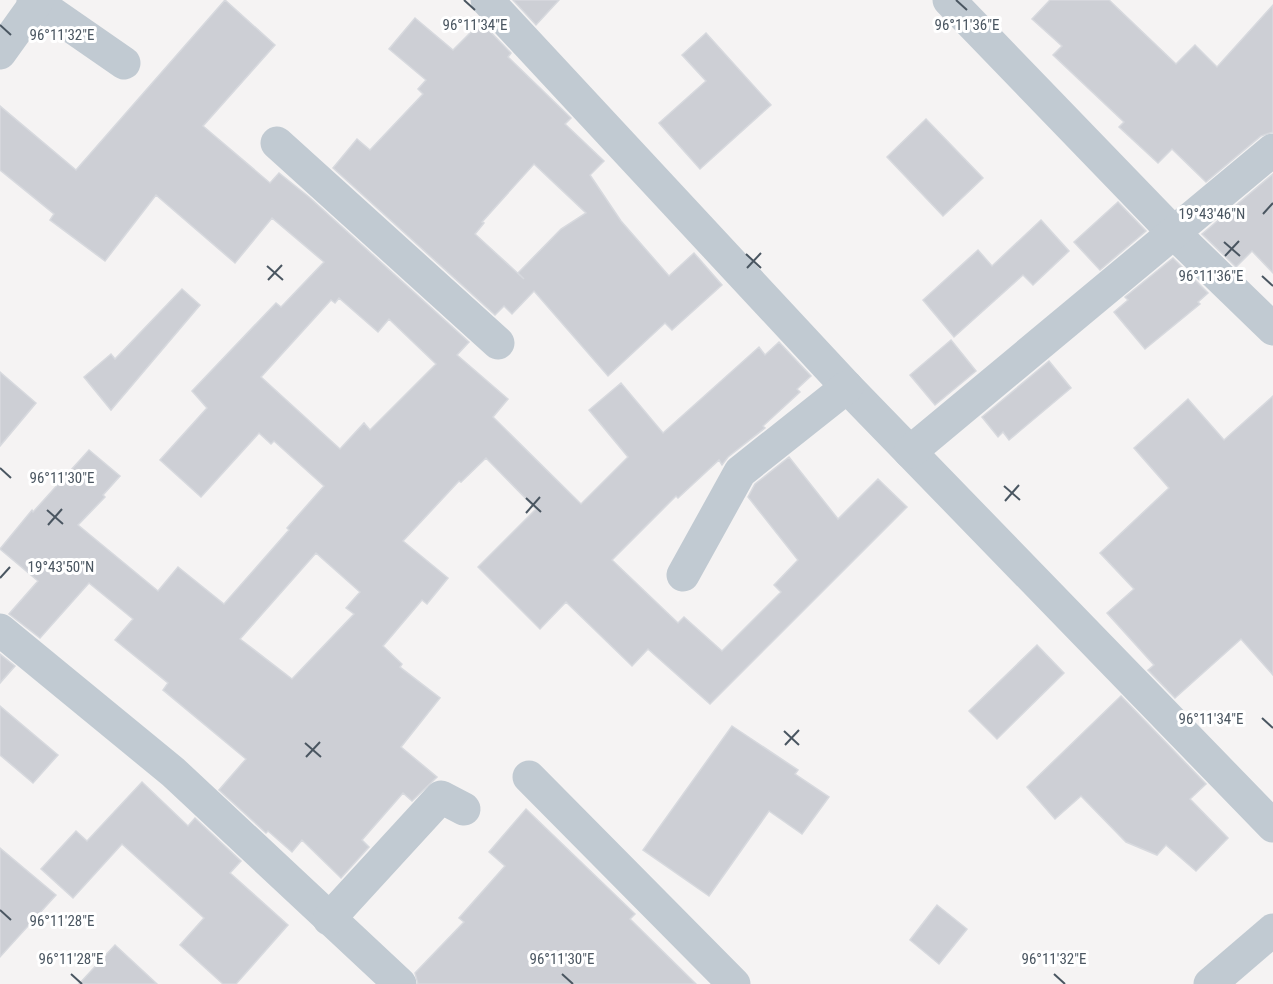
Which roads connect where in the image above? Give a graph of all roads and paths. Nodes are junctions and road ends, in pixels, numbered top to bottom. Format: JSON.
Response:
{"nodes":[{"id":1,"x":487,"y":0,"type":"edge"},
{"id":2,"x":949,"y":0,"type":"edge"},
{"id":3,"x":36,"y":1,"type":"edge"},
{"id":4,"x":0,"y":53,"type":"edge"},
{"id":5,"x":124,"y":63,"type":"dead end"},
{"id":6,"x":277,"y":143,"type":"dead end"},
{"id":7,"x":1273,"y":150,"type":"edge"},
{"id":8,"x":1174,"y":233,"type":"junction"},
{"id":9,"x":1273,"y":329,"type":"edge"},
{"id":10,"x":498,"y":343,"type":"dead end"},
{"id":11,"x":847,"y":387,"type":"junction"},
{"id":12,"x":909,"y":452,"type":"junction"},
{"id":13,"x":683,"y":576,"type":"dead end"},
{"id":14,"x":0,"y":630,"type":"edge"},
{"id":15,"x":529,"y":777,"type":"dead end"},
{"id":16,"x":464,"y":808,"type":"dead end"},
{"id":17,"x":1273,"y":826,"type":"edge"},
{"id":18,"x":329,"y":919,"type":"junction"},
{"id":19,"x":1273,"y":930,"type":"edge"},
{"id":20,"x":400,"y":984,"type":"edge"},
{"id":21,"x":734,"y":984,"type":"edge"},
{"id":22,"x":1210,"y":984,"type":"edge"}],
"edges":[{"from":1,"to":11,"type":"street"},
{"from":2,"to":8,"type":"street"},
{"from":3,"to":4,"type":"street"},
{"from":3,"to":5,"type":"street"},
{"from":6,"to":10,"type":"street"},
{"from":7,"to":8,"type":"street"},
{"from":8,"to":9,"type":"street"},
{"from":8,"to":12,"type":"street"},
{"from":11,"to":12,"type":"street"},
{"from":11,"to":13,"type":"street"},
{"from":12,"to":17,"type":"street"},
{"from":14,"to":18,"type":"street"},
{"from":15,"to":21,"type":"street"},
{"from":16,"to":18,"type":"street"},
{"from":18,"to":20,"type":"street"},
{"from":19,"to":22,"type":"street"}]}
